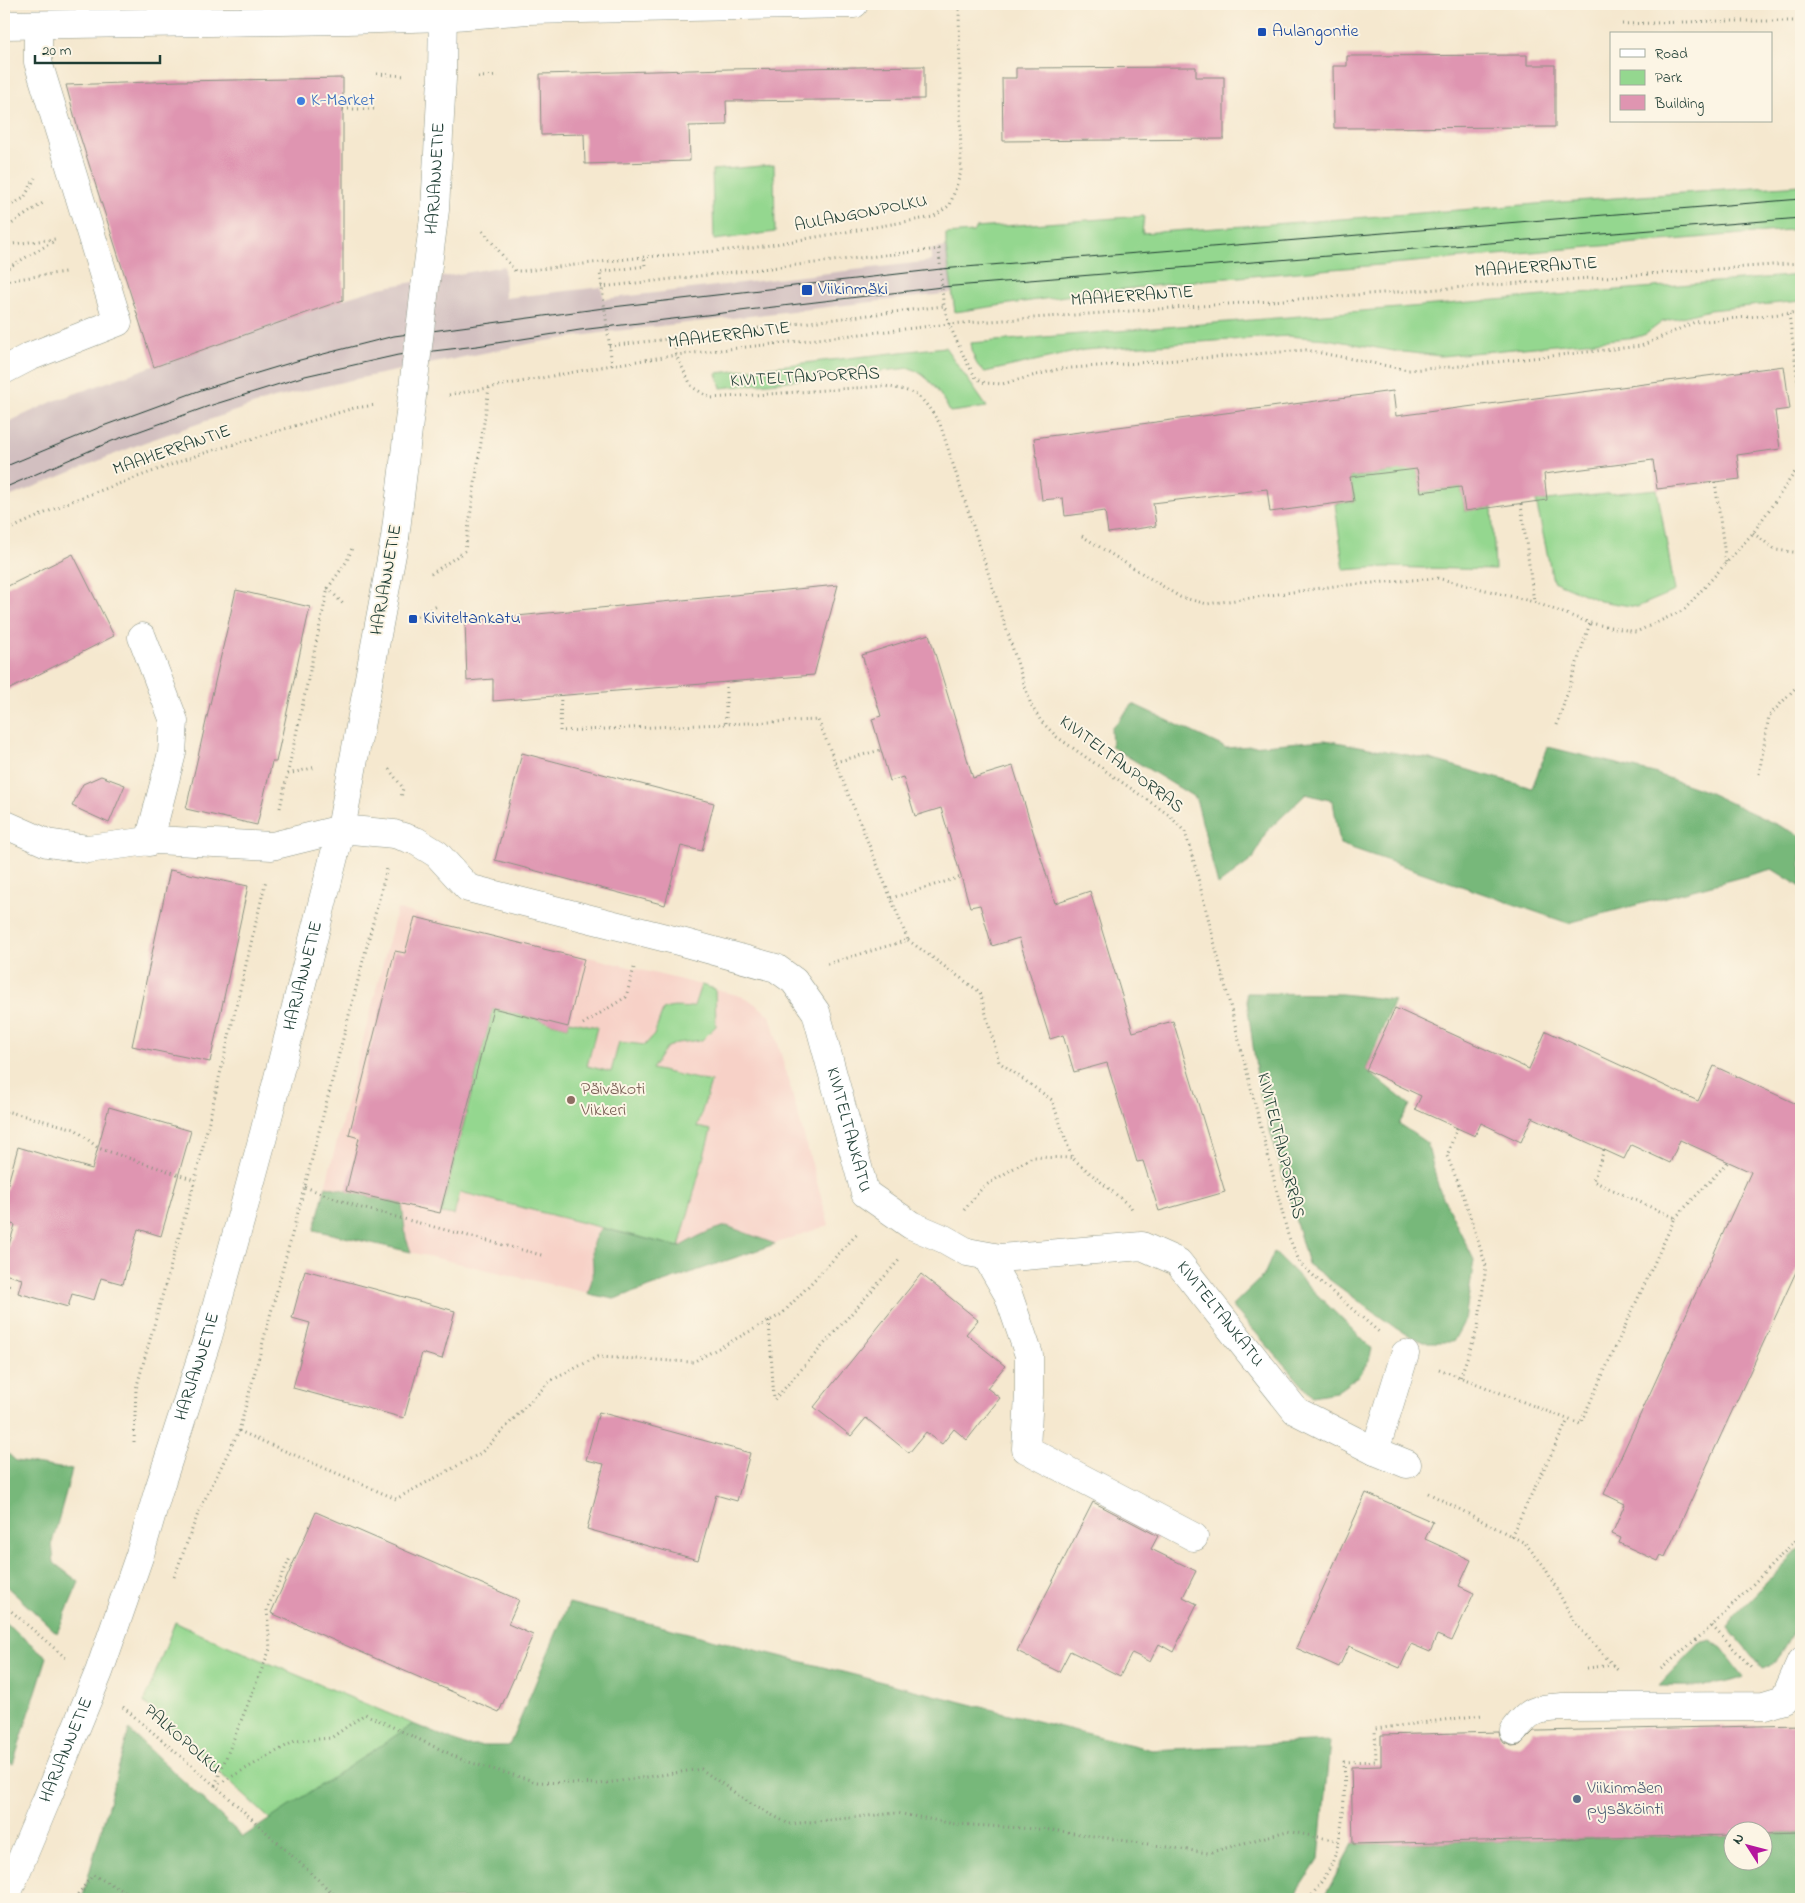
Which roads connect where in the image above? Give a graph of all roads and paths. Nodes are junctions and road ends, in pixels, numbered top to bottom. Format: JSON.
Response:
{"nodes":[{"id":1,"x":854,"y":4,"type":"edge"},
{"id":2,"x":959,"y":4,"type":"edge"},
{"id":3,"x":443,"y":10,"type":"edge"},
{"id":4,"x":1801,"y":21,"type":"edge"},
{"id":5,"x":38,"y":24,"type":"junction"},
{"id":6,"x":1622,"y":24,"type":"dead end"},
{"id":7,"x":4,"y":25,"type":"edge"},
{"id":8,"x":344,"y":109,"type":"dead end"},
{"id":9,"x":377,"y":109,"type":"dead end"},
{"id":10,"x":34,"y":182,"type":"dead end"},
{"id":11,"x":38,"y":189,"type":"dead end"},
{"id":12,"x":42,"y":195,"type":"dead end"},
{"id":13,"x":4,"y":229,"type":"edge"},
{"id":14,"x":482,"y":231,"type":"dead end"},
{"id":15,"x":4,"y":245,"type":"edge"},
{"id":16,"x":644,"y":257,"type":"junction"},
{"id":17,"x":1801,"y":263,"type":"edge"},
{"id":18,"x":101,"y":267,"type":"junction"},
{"id":19,"x":4,"y":270,"type":"edge"},
{"id":20,"x":4,"y":281,"type":"edge"},
{"id":21,"x":601,"y":287,"type":"junction"},
{"id":22,"x":944,"y":306,"type":"junction"},
{"id":23,"x":1801,"y":312,"type":"edge"},
{"id":24,"x":1790,"y":314,"type":"junction"},
{"id":25,"x":949,"y":324,"type":"junction"},
{"id":26,"x":673,"y":339,"type":"junction"},
{"id":27,"x":609,"y":346,"type":"junction"},
{"id":28,"x":676,"y":355,"type":"junction"},
{"id":29,"x":612,"y":365,"type":"junction"},
{"id":30,"x":4,"y":370,"type":"edge"},
{"id":31,"x":490,"y":388,"type":"junction"},
{"id":32,"x":469,"y":392,"type":"dead end"},
{"id":33,"x":1801,"y":404,"type":"edge"},
{"id":34,"x":354,"y":408,"type":"dead end"},
{"id":35,"x":1801,"y":456,"type":"edge"},
{"id":36,"x":1715,"y":482,"type":"dead end"},
{"id":37,"x":1521,"y":504,"type":"dead end"},
{"id":38,"x":4,"y":532,"type":"edge"},
{"id":39,"x":1753,"y":533,"type":"junction"},
{"id":40,"x":1082,"y":536,"type":"dead end"},
{"id":41,"x":352,"y":548,"type":"dead end"},
{"id":42,"x":1801,"y":553,"type":"edge"},
{"id":43,"x":1726,"y":563,"type":"junction"},
{"id":44,"x":431,"y":574,"type":"dead end"},
{"id":45,"x":328,"y":588,"type":"junction"},
{"id":46,"x":1534,"y":602,"type":"junction"},
{"id":47,"x":439,"y":605,"type":"dead end"},
{"id":48,"x":349,"y":610,"type":"dead end"},
{"id":49,"x":413,"y":619,"type":"dead end"},
{"id":50,"x":1590,"y":623,"type":"junction"},
{"id":51,"x":142,"y":637,"type":"dead end"},
{"id":52,"x":726,"y":682,"type":"dead end"},
{"id":53,"x":1801,"y":682,"type":"edge"},
{"id":54,"x":561,"y":695,"type":"dead end"},
{"id":55,"x":726,"y":724,"type":"junction"},
{"id":56,"x":1557,"y":725,"type":"dead end"},
{"id":57,"x":881,"y":750,"type":"dead end"},
{"id":58,"x":835,"y":762,"type":"junction"},
{"id":59,"x":385,"y":763,"type":"dead end"},
{"id":60,"x":316,"y":767,"type":"dead end"},
{"id":61,"x":288,"y":774,"type":"junction"},
{"id":62,"x":1758,"y":774,"type":"dead end"},
{"id":63,"x":403,"y":788,"type":"dead end"},
{"id":64,"x":4,"y":824,"type":"edge"},
{"id":65,"x":341,"y":829,"type":"junction"},
{"id":66,"x":149,"y":842,"type":"junction"},
{"id":67,"x":272,"y":846,"type":"junction"},
{"id":68,"x":387,"y":870,"type":"dead end"},
{"id":69,"x":961,"y":877,"type":"dead end"},
{"id":70,"x":892,"y":898,"type":"junction"},
{"id":71,"x":908,"y":940,"type":"junction"},
{"id":72,"x":635,"y":966,"type":"dead end"},
{"id":73,"x":794,"y":981,"type":"junction"},
{"id":74,"x":584,"y":1024,"type":"dead end"},
{"id":75,"x":4,"y":1117,"type":"edge"},
{"id":76,"x":1457,"y":1128,"type":"dead end"},
{"id":77,"x":1604,"y":1150,"type":"dead end"},
{"id":78,"x":1072,"y":1158,"type":"junction"},
{"id":79,"x":1728,"y":1162,"type":"dead end"},
{"id":80,"x":195,"y":1180,"type":"junction"},
{"id":81,"x":305,"y":1187,"type":"junction"},
{"id":82,"x":1675,"y":1218,"type":"junction"},
{"id":83,"x":862,"y":1229,"type":"dead end"},
{"id":84,"x":944,"y":1239,"type":"junction"},
{"id":85,"x":1142,"y":1246,"type":"junction"},
{"id":86,"x":906,"y":1252,"type":"dead end"},
{"id":87,"x":545,"y":1256,"type":"dead end"},
{"id":88,"x":986,"y":1256,"type":"junction"},
{"id":89,"x":4,"y":1284,"type":"edge"},
{"id":90,"x":12,"y":1286,"type":"dead end"},
{"id":91,"x":770,"y":1321,"type":"junction"},
{"id":92,"x":1405,"y":1354,"type":"joint"},
{"id":93,"x":1568,"y":1420,"type":"junction"},
{"id":94,"x":239,"y":1431,"type":"junction"},
{"id":95,"x":134,"y":1444,"type":"dead end"},
{"id":96,"x":1375,"y":1451,"type":"junction"},
{"id":97,"x":1407,"y":1464,"type":"joint"},
{"id":98,"x":1801,"y":1535,"type":"edge"},
{"id":99,"x":1511,"y":1536,"type":"junction"},
{"id":100,"x":1194,"y":1537,"type":"dead end"},
{"id":101,"x":290,"y":1558,"type":"dead end"},
{"id":102,"x":174,"y":1577,"type":"dead end"},
{"id":103,"x":4,"y":1605,"type":"edge"},
{"id":104,"x":1801,"y":1662,"type":"edge"},
{"id":105,"x":72,"y":1663,"type":"dead end"},
{"id":106,"x":1659,"y":1671,"type":"dead end"},
{"id":107,"x":1624,"y":1674,"type":"dead end"},
{"id":108,"x":117,"y":1702,"type":"dead end"},
{"id":109,"x":1375,"y":1729,"type":"dead end"},
{"id":110,"x":1514,"y":1731,"type":"dead end"},
{"id":111,"x":215,"y":1786,"type":"junction"},
{"id":112,"x":1338,"y":1841,"type":"junction"},
{"id":113,"x":5,"y":1899,"type":"edge"},
{"id":114,"x":76,"y":1899,"type":"edge"},
{"id":115,"x":176,"y":1899,"type":"edge"},
{"id":116,"x":339,"y":1899,"type":"edge"},
{"id":117,"x":1309,"y":1899,"type":"edge"}],
"edges":[{"from":1,"to":3,"type":"street"},
{"from":2,"to":16,"type":"path","name":"AULANGONPOLKU"},
{"from":3,"to":5,"type":"street"},
{"from":3,"to":65,"type":"street","name":"HARJANNETIE","bridge":true},
{"from":4,"to":6,"type":"path"},
{"from":5,"to":7,"type":"street"},
{"from":5,"to":18,"type":"street"},
{"from":8,"to":9,"type":"path"},
{"from":10,"to":11,"type":"path"},
{"from":12,"to":13,"type":"path"},
{"from":14,"to":16,"type":"path","name":"AULANGONPOLKU"},
{"from":15,"to":19,"type":"path"},
{"from":16,"to":21,"type":"path"},
{"from":17,"to":25,"type":"path","name":"MAAHERRANTIE"},
{"from":18,"to":20,"type":"path"},
{"from":18,"to":30,"type":"street"},
{"from":21,"to":22,"type":"path"},
{"from":21,"to":27,"type":"path"},
{"from":22,"to":25,"type":"path"},
{"from":22,"to":26,"type":"path"},
{"from":23,"to":24,"type":"path"},
{"from":24,"to":25,"type":"path"},
{"from":24,"to":33,"type":"path"},
{"from":25,"to":28,"type":"path","name":"MAAHERRANTIE"},
{"from":26,"to":27,"type":"path"},
{"from":26,"to":28,"type":"path","name":"KIVITELTANPORRAS"},
{"from":27,"to":29,"type":"path"},
{"from":28,"to":29,"type":"path","name":"MAAHERRANTIE"},
{"from":28,"to":92,"type":"path","name":"KIVITELTANPORRAS"},
{"from":29,"to":31,"type":"path","name":"MAAHERRANTIE"},
{"from":31,"to":32,"type":"path","name":"MAAHERRANTIE"},
{"from":31,"to":44,"type":"path"},
{"from":34,"to":38,"type":"path","name":"MAAHERRANTIE"},
{"from":35,"to":39,"type":"path"},
{"from":36,"to":43,"type":"path"},
{"from":37,"to":46,"type":"path"},
{"from":39,"to":42,"type":"path"},
{"from":39,"to":43,"type":"path"},
{"from":40,"to":46,"type":"path"},
{"from":41,"to":45,"type":"path"},
{"from":43,"to":50,"type":"path"},
{"from":45,"to":48,"type":"path"},
{"from":45,"to":61,"type":"path"},
{"from":46,"to":50,"type":"path"},
{"from":47,"to":49,"type":"path"},
{"from":50,"to":56,"type":"path"},
{"from":51,"to":66,"type":"street"},
{"from":52,"to":55,"type":"path"},
{"from":53,"to":62,"type":"path"},
{"from":54,"to":55,"type":"path"},
{"from":55,"to":58,"type":"path"},
{"from":57,"to":58,"type":"path"},
{"from":58,"to":70,"type":"path"},
{"from":59,"to":63,"type":"path"},
{"from":60,"to":61,"type":"path"},
{"from":61,"to":67,"type":"path"},
{"from":64,"to":66,"type":"street","name":"KIVITELTANKATU"},
{"from":65,"to":67,"type":"street","name":"KIVITELTANKATU"},
{"from":65,"to":73,"type":"street","name":"KIVITELTANKATU"},
{"from":65,"to":113,"type":"street","name":"HARJANNETIE","bridge":true},
{"from":66,"to":67,"type":"street","name":"KIVITELTANKATU"},
{"from":67,"to":80,"type":"path"},
{"from":68,"to":81,"type":"path"},
{"from":69,"to":70,"type":"path"},
{"from":70,"to":71,"type":"path"},
{"from":71,"to":73,"type":"path"},
{"from":71,"to":78,"type":"path"},
{"from":72,"to":74,"type":"path"},
{"from":73,"to":84,"type":"street","name":"KIVITELTANKATU"},
{"from":75,"to":80,"type":"path"},
{"from":76,"to":93,"type":"path"},
{"from":77,"to":82,"type":"path"},
{"from":78,"to":84,"type":"path"},
{"from":78,"to":85,"type":"path"},
{"from":79,"to":82,"type":"path"},
{"from":80,"to":95,"type":"path"},
{"from":81,"to":87,"type":"path"},
{"from":81,"to":94,"type":"path"},
{"from":82,"to":93,"type":"path"},
{"from":83,"to":91,"type":"path"},
{"from":84,"to":88,"type":"street","name":"KIVITELTANKATU"},
{"from":85,"to":88,"type":"street","name":"KIVITELTANKATU"},
{"from":85,"to":96,"type":"street","name":"KIVITELTANKATU"},
{"from":86,"to":91,"type":"path"},
{"from":88,"to":100,"type":"street"},
{"from":89,"to":90,"type":"path"},
{"from":91,"to":94,"type":"path"},
{"from":92,"to":96,"type":"street"},
{"from":93,"to":99,"type":"path"},
{"from":94,"to":102,"type":"path"},
{"from":96,"to":97,"type":"street","name":"KIVITELTANKATU"},
{"from":97,"to":99,"type":"path"},
{"from":98,"to":106,"type":"path"},
{"from":99,"to":107,"type":"path"},
{"from":101,"to":111,"type":"path"},
{"from":103,"to":105,"type":"path"},
{"from":104,"to":110,"type":"street"},
{"from":108,"to":111,"type":"path","name":"PALKOPOLKU"},
{"from":109,"to":112,"type":"path"},
{"from":111,"to":112,"type":"path"},
{"from":111,"to":116,"type":"path","name":"PALKOPOLKU"},
{"from":112,"to":117,"type":"path"},
{"from":114,"to":115,"type":"path"}]}
